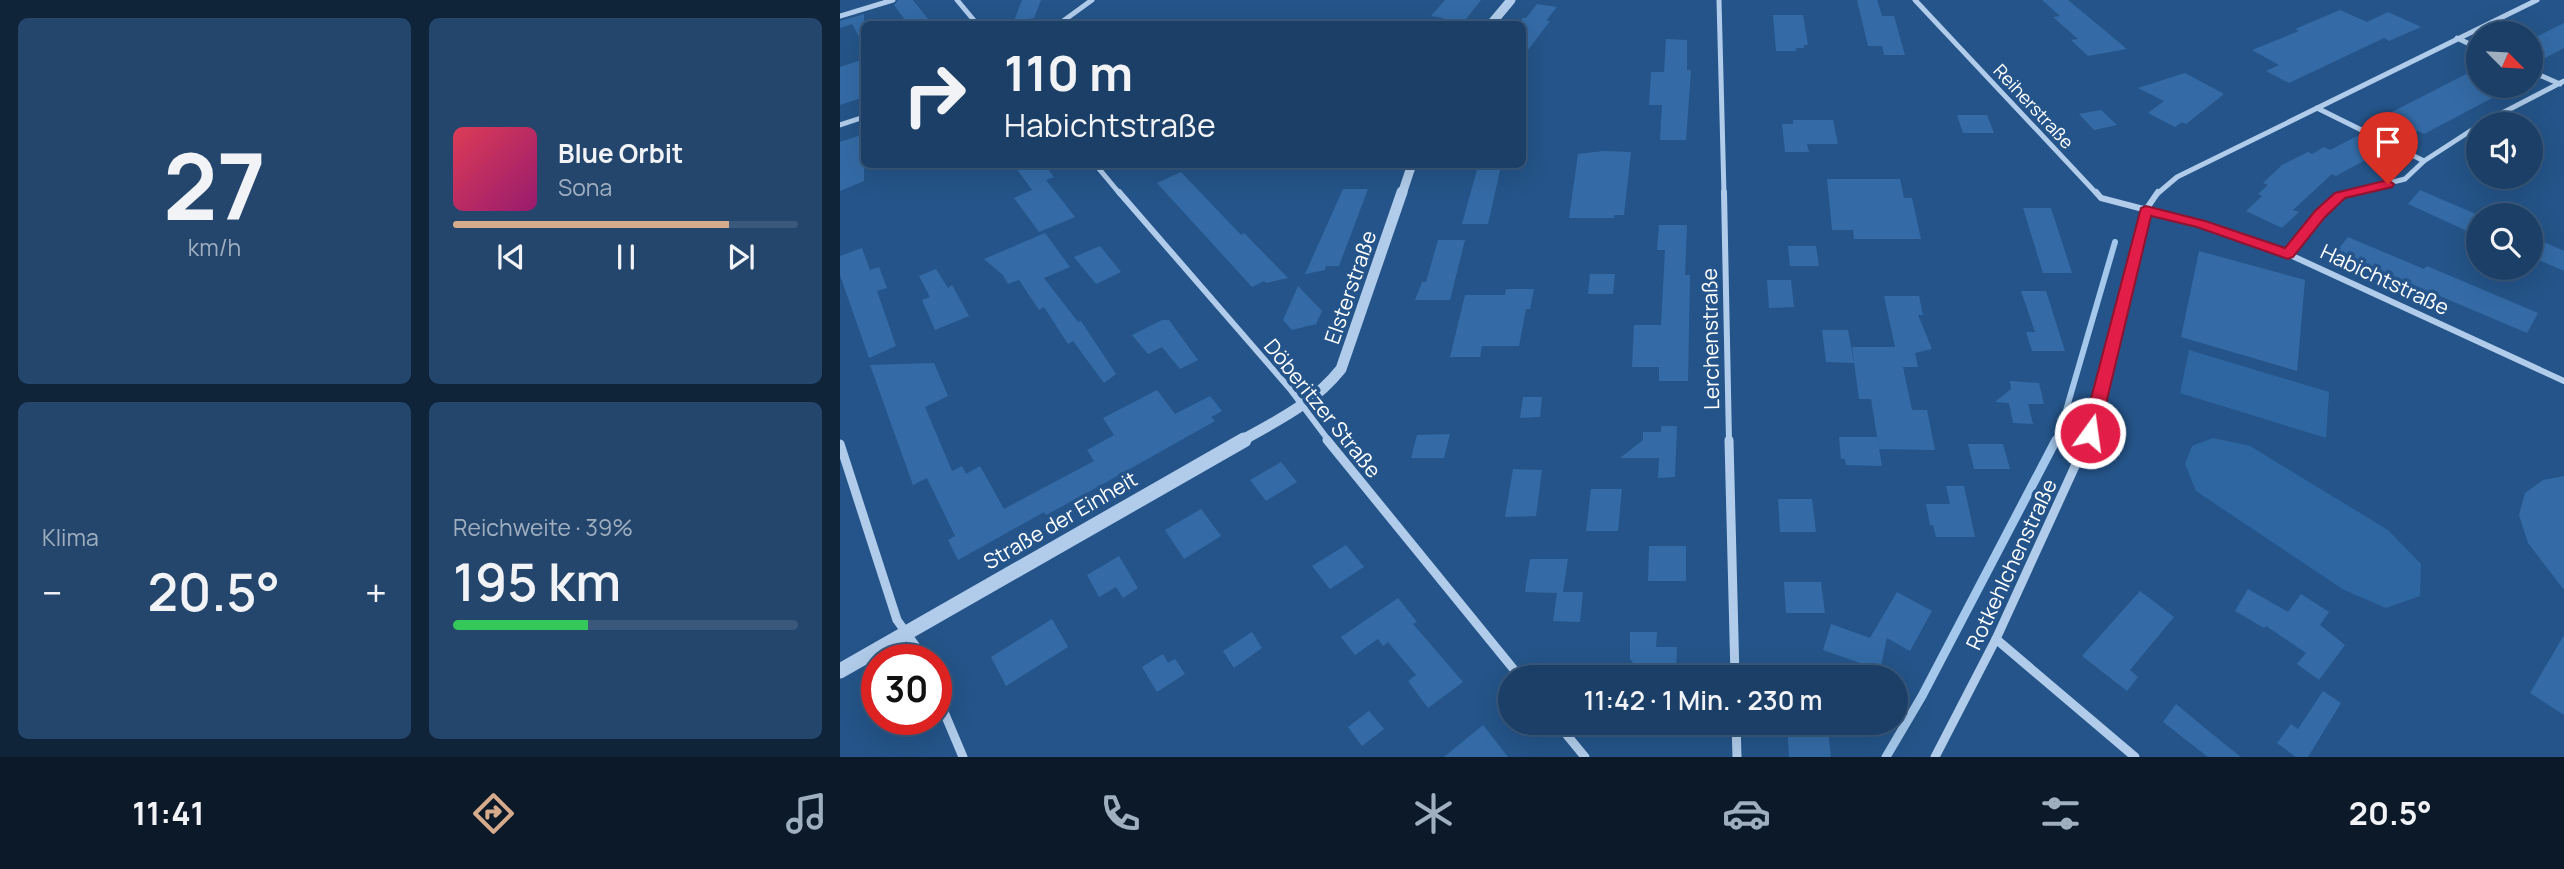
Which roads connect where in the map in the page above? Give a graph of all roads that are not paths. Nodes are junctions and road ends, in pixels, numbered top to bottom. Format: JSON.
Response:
{"nodes":[{"id":1,"x":893,"y":0,"type":"edge"},
{"id":2,"x":957,"y":0,"type":"edge"},
{"id":3,"x":1092,"y":0,"type":"edge"},
{"id":4,"x":1511,"y":0,"type":"edge"},
{"id":5,"x":1719,"y":0,"type":"edge"},
{"id":6,"x":1915,"y":0,"type":"edge"},
{"id":7,"x":2537,"y":0,"type":"edge"},
{"id":8,"x":840,"y":16,"type":"edge"},
{"id":9,"x":974,"y":21,"type":"edge"},
{"id":10,"x":1063,"y":21,"type":"edge"},
{"id":11,"x":1494,"y":21,"type":"edge"},
{"id":12,"x":2457,"y":38,"type":"junction"},
{"id":13,"x":2466,"y":42,"type":"edge"},
{"id":14,"x":2543,"y":75,"type":"edge"},
{"id":15,"x":2562,"y":82,"type":"edge"},
{"id":16,"x":2317,"y":108,"type":"junction"},
{"id":17,"x":2505,"y":112,"type":"edge"},
{"id":18,"x":861,"y":118,"type":"edge"},
{"id":19,"x":840,"y":125,"type":"edge"},
{"id":20,"x":2466,"y":134,"type":"edge"},
{"id":21,"x":2424,"y":161,"type":"junction"},
{"id":22,"x":1098,"y":168,"type":"edge"},
{"id":23,"x":1411,"y":168,"type":"edge"},
{"id":24,"x":2146,"y":211,"type":"junction"},
{"id":25,"x":2288,"y":254,"type":"junction"},
{"id":26,"x":2564,"y":381,"type":"edge"},
{"id":27,"x":1301,"y":407,"type":"junction"},
{"id":28,"x":840,"y":444,"type":"edge"},
{"id":29,"x":907,"y":634,"type":"junction"},
{"id":30,"x":1996,"y":639,"type":"junction"},
{"id":31,"x":913,"y":644,"type":"edge"},
{"id":32,"x":1510,"y":665,"type":"edge"},
{"id":33,"x":1735,"y":665,"type":"edge"},
{"id":34,"x":840,"y":671,"type":"edge"},
{"id":35,"x":952,"y":731,"type":"edge"},
{"id":36,"x":1567,"y":735,"type":"edge"},
{"id":37,"x":1736,"y":735,"type":"edge"},
{"id":38,"x":963,"y":757,"type":"edge"},
{"id":39,"x":1585,"y":757,"type":"edge"},
{"id":40,"x":1737,"y":757,"type":"edge"},
{"id":41,"x":1935,"y":757,"type":"edge"},
{"id":42,"x":2136,"y":757,"type":"edge"}],
"edges":[{"from":1,"to":8,"type":"street"},
{"from":2,"to":9,"type":"street"},
{"from":3,"to":10,"type":"street"},
{"from":4,"to":11,"type":"street"},
{"from":5,"to":33,"type":"street","name":"Lerchenstraße"},
{"from":6,"to":24,"type":"street","name":"Reiherstraße"},
{"from":7,"to":12,"type":"street","name":"Rotkehlchenstraße"},
{"from":12,"to":13,"type":"street"},
{"from":12,"to":16,"type":"street","name":"Rotkehlchenstraße"},
{"from":14,"to":15,"type":"street"},
{"from":15,"to":17,"type":"street"},
{"from":16,"to":21,"type":"street"},
{"from":16,"to":24,"type":"street","name":"Rotkehlchenstraße"},
{"from":18,"to":19,"type":"street"},
{"from":20,"to":21,"type":"street"},
{"from":21,"to":25,"type":"street"},
{"from":22,"to":27,"type":"street","name":"Döberitzer Straße"},
{"from":23,"to":27,"type":"street","name":"Elsterstraße"},
{"from":24,"to":25,"type":"street","name":"Habichtstraße"},
{"from":24,"to":30,"type":"street","name":"Rotkehlchenstraße"},
{"from":25,"to":26,"type":"street","name":"Habichtstraße"},
{"from":27,"to":29,"type":"street","name":"Straße der Einheit"},
{"from":27,"to":32,"type":"street","name":"Döberitzer Straße"},
{"from":28,"to":29,"type":"street"},
{"from":29,"to":31,"type":"street"},
{"from":29,"to":34,"type":"street","name":"Straße der Einheit"},
{"from":30,"to":41,"type":"street","name":"Rotkehlchenstraße"},
{"from":30,"to":42,"type":"street"},
{"from":35,"to":38,"type":"street"},
{"from":36,"to":39,"type":"street"},
{"from":37,"to":40,"type":"street"}]}
